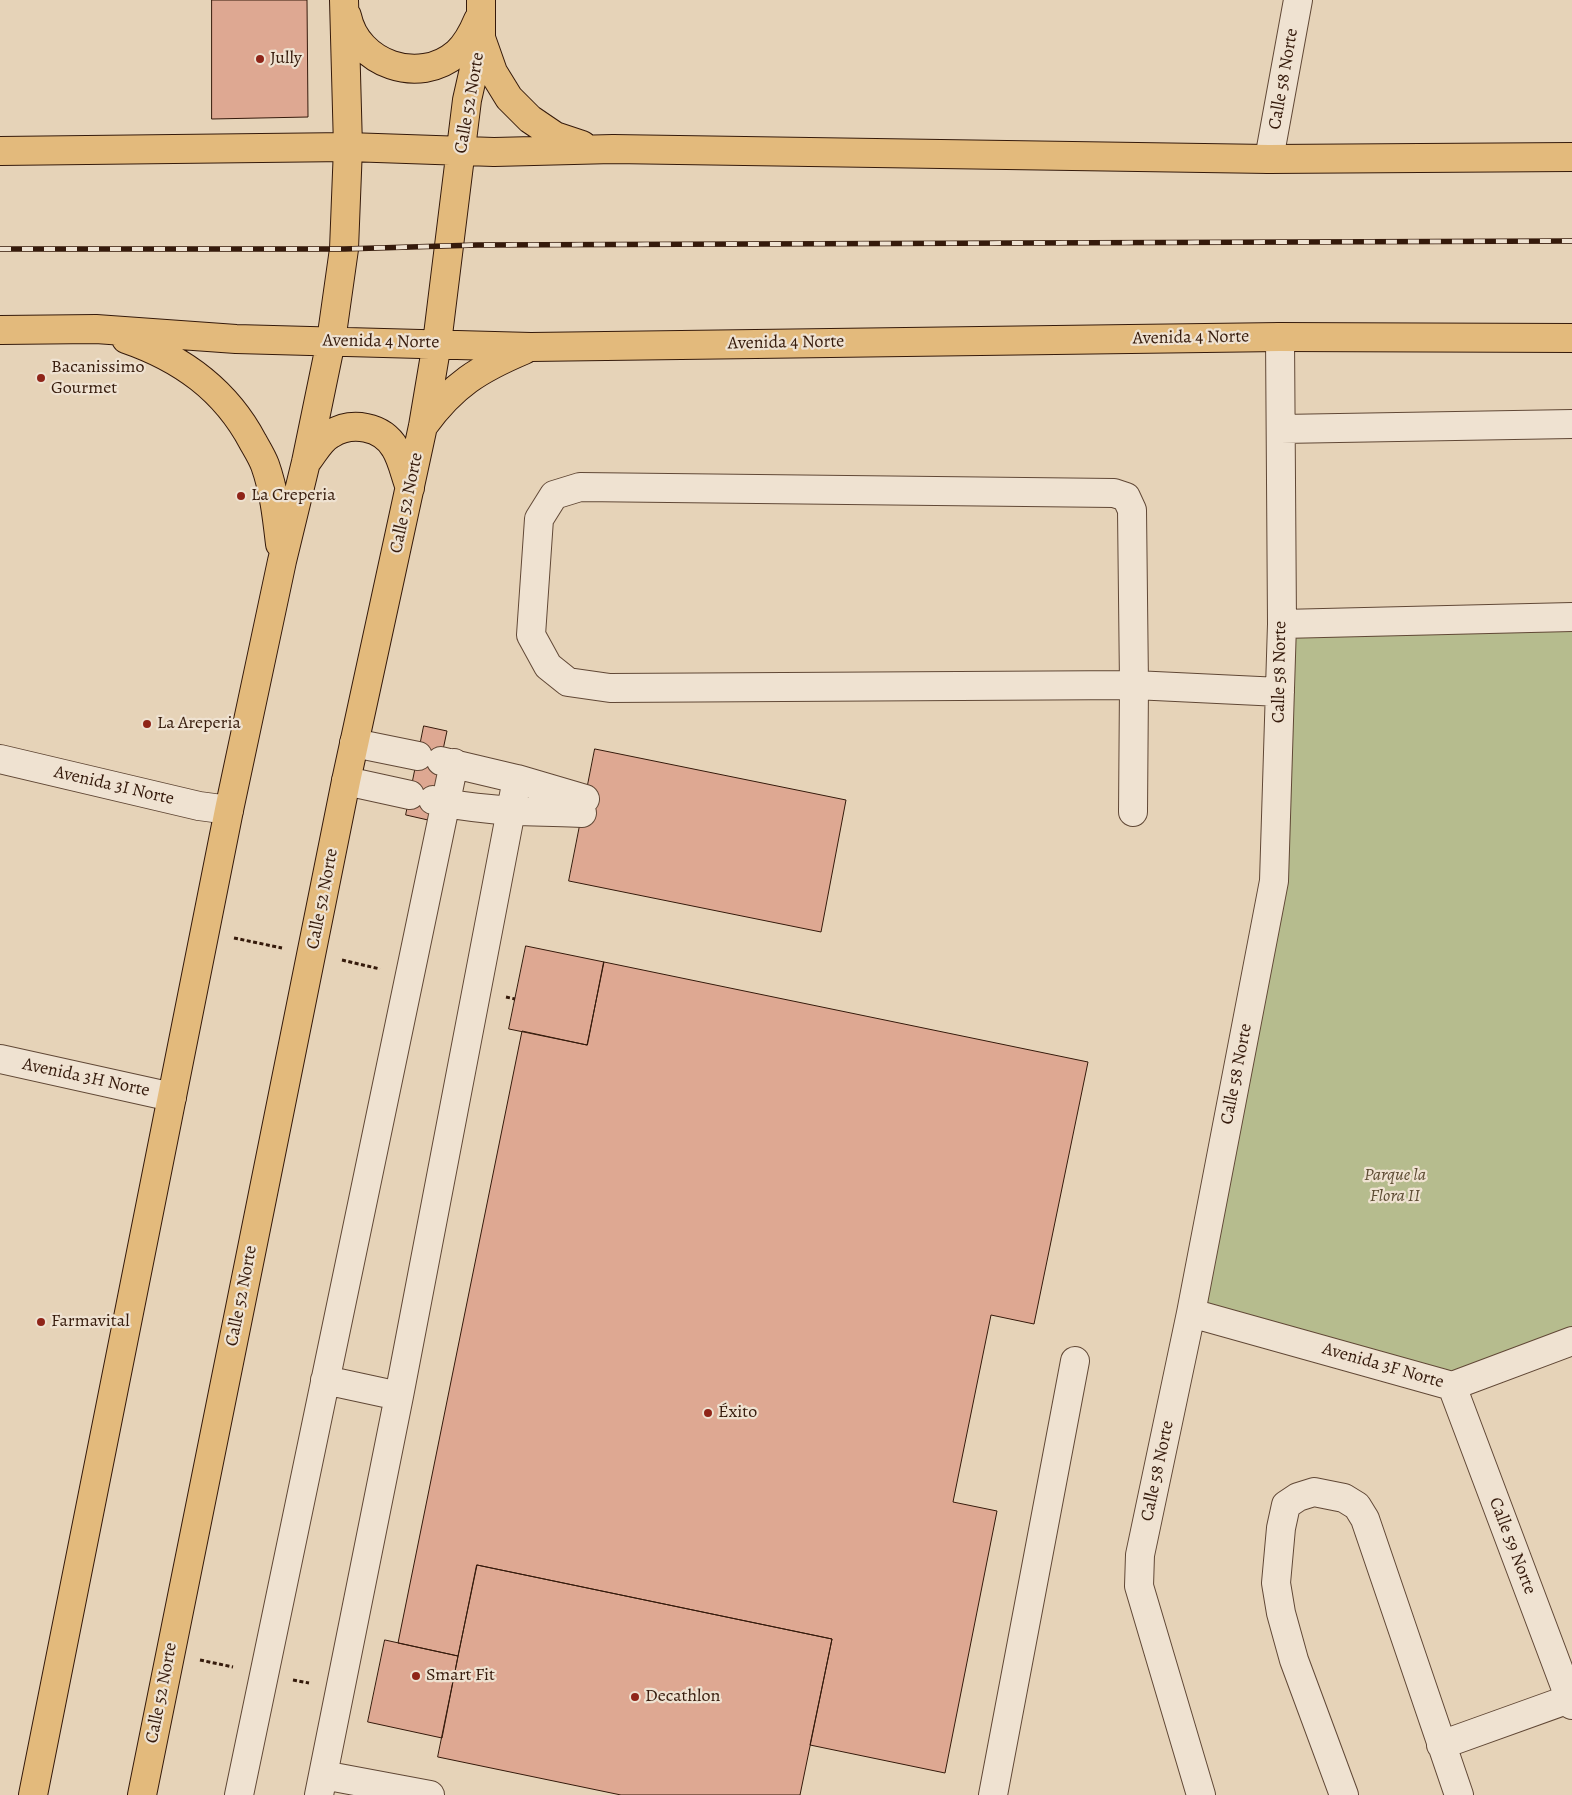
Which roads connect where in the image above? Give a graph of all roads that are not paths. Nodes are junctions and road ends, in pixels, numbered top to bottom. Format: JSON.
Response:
{"nodes":[{"id":1,"x":1298,"y":0,"type":"edge"},
{"id":2,"x":344,"y":2,"type":"edge"},
{"id":3,"x":481,"y":17,"type":"edge"},
{"id":4,"x":348,"y":147,"type":"junction"},
{"id":5,"x":613,"y":149,"type":"junction"},
{"id":6,"x":0,"y":150,"type":"edge"},
{"id":7,"x":461,"y":151,"type":"junction"},
{"id":8,"x":1572,"y":157,"type":"edge"},
{"id":9,"x":1270,"y":159,"type":"junction"},
{"id":10,"x":96,"y":329,"type":"junction"},
{"id":11,"x":0,"y":330,"type":"edge"},
{"id":12,"x":1280,"y":337,"type":"junction"},
{"id":13,"x":1572,"y":338,"type":"edge"},
{"id":14,"x":331,"y":340,"type":"junction"},
{"id":15,"x":437,"y":343,"type":"junction"},
{"id":16,"x":531,"y":347,"type":"junction"},
{"id":17,"x":1572,"y":424,"type":"edge"},
{"id":18,"x":423,"y":426,"type":"junction"},
{"id":19,"x":1281,"y":429,"type":"junction"},
{"id":20,"x":313,"y":454,"type":"junction"},
{"id":21,"x":410,"y":488,"type":"junction"},
{"id":22,"x":282,"y":561,"type":"junction"},
{"id":23,"x":1572,"y":617,"type":"edge"},
{"id":24,"x":1282,"y":624,"type":"junction"},
{"id":25,"x":1134,"y":685,"type":"junction"},
{"id":26,"x":1280,"y":692,"type":"junction"},
{"id":27,"x":354,"y":744,"type":"junction"},
{"id":28,"x":0,"y":759,"type":"edge"},
{"id":29,"x":438,"y":760,"type":"junction"},
{"id":30,"x":517,"y":778,"type":"junction"},
{"id":31,"x":346,"y":781,"type":"junction"},
{"id":32,"x":430,"y":799,"type":"junction"},
{"id":33,"x":229,"y":810,"type":"junction"},
{"id":34,"x":511,"y":810,"type":"junction"},
{"id":35,"x":1133,"y":812,"type":"dead end"},
{"id":36,"x":0,"y":1059,"type":"edge"},
{"id":37,"x":172,"y":1097,"type":"junction"},
{"id":38,"x":1191,"y":1313,"type":"junction"},
{"id":39,"x":1572,"y":1340,"type":"edge"},
{"id":40,"x":1075,"y":1361,"type":"dead end"},
{"id":41,"x":325,"y":1380,"type":"junction"},
{"id":42,"x":1452,"y":1386,"type":"junction"},
{"id":43,"x":399,"y":1396,"type":"junction"},
{"id":44,"x":1571,"y":1701,"type":"edge"},
{"id":45,"x":1441,"y":1745,"type":"junction"},
{"id":46,"x":321,"y":1785,"type":"edge"},
{"id":47,"x":33,"y":1795,"type":"edge"},
{"id":48,"x":142,"y":1795,"type":"edge"},
{"id":49,"x":239,"y":1795,"type":"edge"},
{"id":50,"x":430,"y":1795,"type":"edge"},
{"id":51,"x":993,"y":1795,"type":"edge"},
{"id":52,"x":1201,"y":1795,"type":"edge"},
{"id":53,"x":1344,"y":1795,"type":"edge"},
{"id":54,"x":1459,"y":1795,"type":"edge"}],
"edges":[{"from":1,"to":9,"type":"street","name":"Calle 58 Norte"},
{"from":2,"to":3,"type":"main road"},
{"from":2,"to":4,"type":"main road"},
{"from":3,"to":5,"type":"main road"},
{"from":3,"to":7,"type":"main road","name":"Calle 52 Norte"},
{"from":4,"to":6,"type":"main road"},
{"from":4,"to":7,"type":"main road"},
{"from":4,"to":14,"type":"main road"},
{"from":5,"to":7,"type":"main road"},
{"from":5,"to":9,"type":"main road"},
{"from":7,"to":15,"type":"main road","name":"Calle 52 Norte"},
{"from":8,"to":9,"type":"main road"},
{"from":10,"to":11,"type":"main road","name":"Avenida 4 Norte"},
{"from":10,"to":14,"type":"main road","name":"Avenida 4 Norte"},
{"from":10,"to":22,"type":"main road"},
{"from":12,"to":13,"type":"main road","name":"Avenida 4 Norte"},
{"from":12,"to":16,"type":"main road","name":"Avenida 4 Norte"},
{"from":12,"to":19,"type":"street","name":"Calle 58 Norte"},
{"from":14,"to":15,"type":"main road","name":"Avenida 4 Norte"},
{"from":14,"to":20,"type":"main road"},
{"from":15,"to":16,"type":"main road","name":"Avenida 4 Norte"},
{"from":15,"to":18,"type":"main road","name":"Calle 52 Norte"},
{"from":16,"to":18,"type":"main road"},
{"from":17,"to":19,"type":"street"},
{"from":18,"to":21,"type":"main road","name":"Calle 52 Norte"},
{"from":19,"to":24,"type":"street","name":"Calle 58 Norte"},
{"from":20,"to":21,"type":"main road"},
{"from":20,"to":22,"type":"main road"},
{"from":21,"to":27,"type":"main road","name":"Calle 52 Norte"},
{"from":22,"to":33,"type":"main road"},
{"from":23,"to":24,"type":"street"},
{"from":24,"to":26,"type":"street","name":"Calle 58 Norte"},
{"from":25,"to":25,"type":"street"},
{"from":25,"to":26,"type":"street"},
{"from":25,"to":35,"type":"street"},
{"from":26,"to":38,"type":"street","name":"Calle 58 Norte"},
{"from":27,"to":29,"type":"street"},
{"from":27,"to":31,"type":"main road","name":"Calle 52 Norte"},
{"from":28,"to":33,"type":"street","name":"Avenida 3I Norte"},
{"from":29,"to":30,"type":"street"},
{"from":29,"to":32,"type":"street"},
{"from":30,"to":34,"type":"street"},
{"from":30,"to":34,"type":"street"},
{"from":31,"to":32,"type":"street"},
{"from":31,"to":48,"type":"main road","name":"Calle 52 Norte"},
{"from":32,"to":34,"type":"street"},
{"from":32,"to":41,"type":"street"},
{"from":33,"to":37,"type":"main road"},
{"from":34,"to":43,"type":"street"},
{"from":36,"to":37,"type":"street","name":"Avenida 3H Norte"},
{"from":37,"to":47,"type":"main road"},
{"from":38,"to":42,"type":"street","name":"Avenida 3F Norte"},
{"from":38,"to":52,"type":"street","name":"Calle 58 Norte"},
{"from":39,"to":42,"type":"street","name":"Avenida 3F Norte"},
{"from":40,"to":51,"type":"street"},
{"from":41,"to":43,"type":"street"},
{"from":41,"to":49,"type":"street"},
{"from":42,"to":44,"type":"street","name":"Calle 59 Norte"},
{"from":43,"to":46,"type":"street"},
{"from":44,"to":45,"type":"street"},
{"from":45,"to":53,"type":"street"},
{"from":45,"to":54,"type":"street"},
{"from":46,"to":50,"type":"street"}]}
